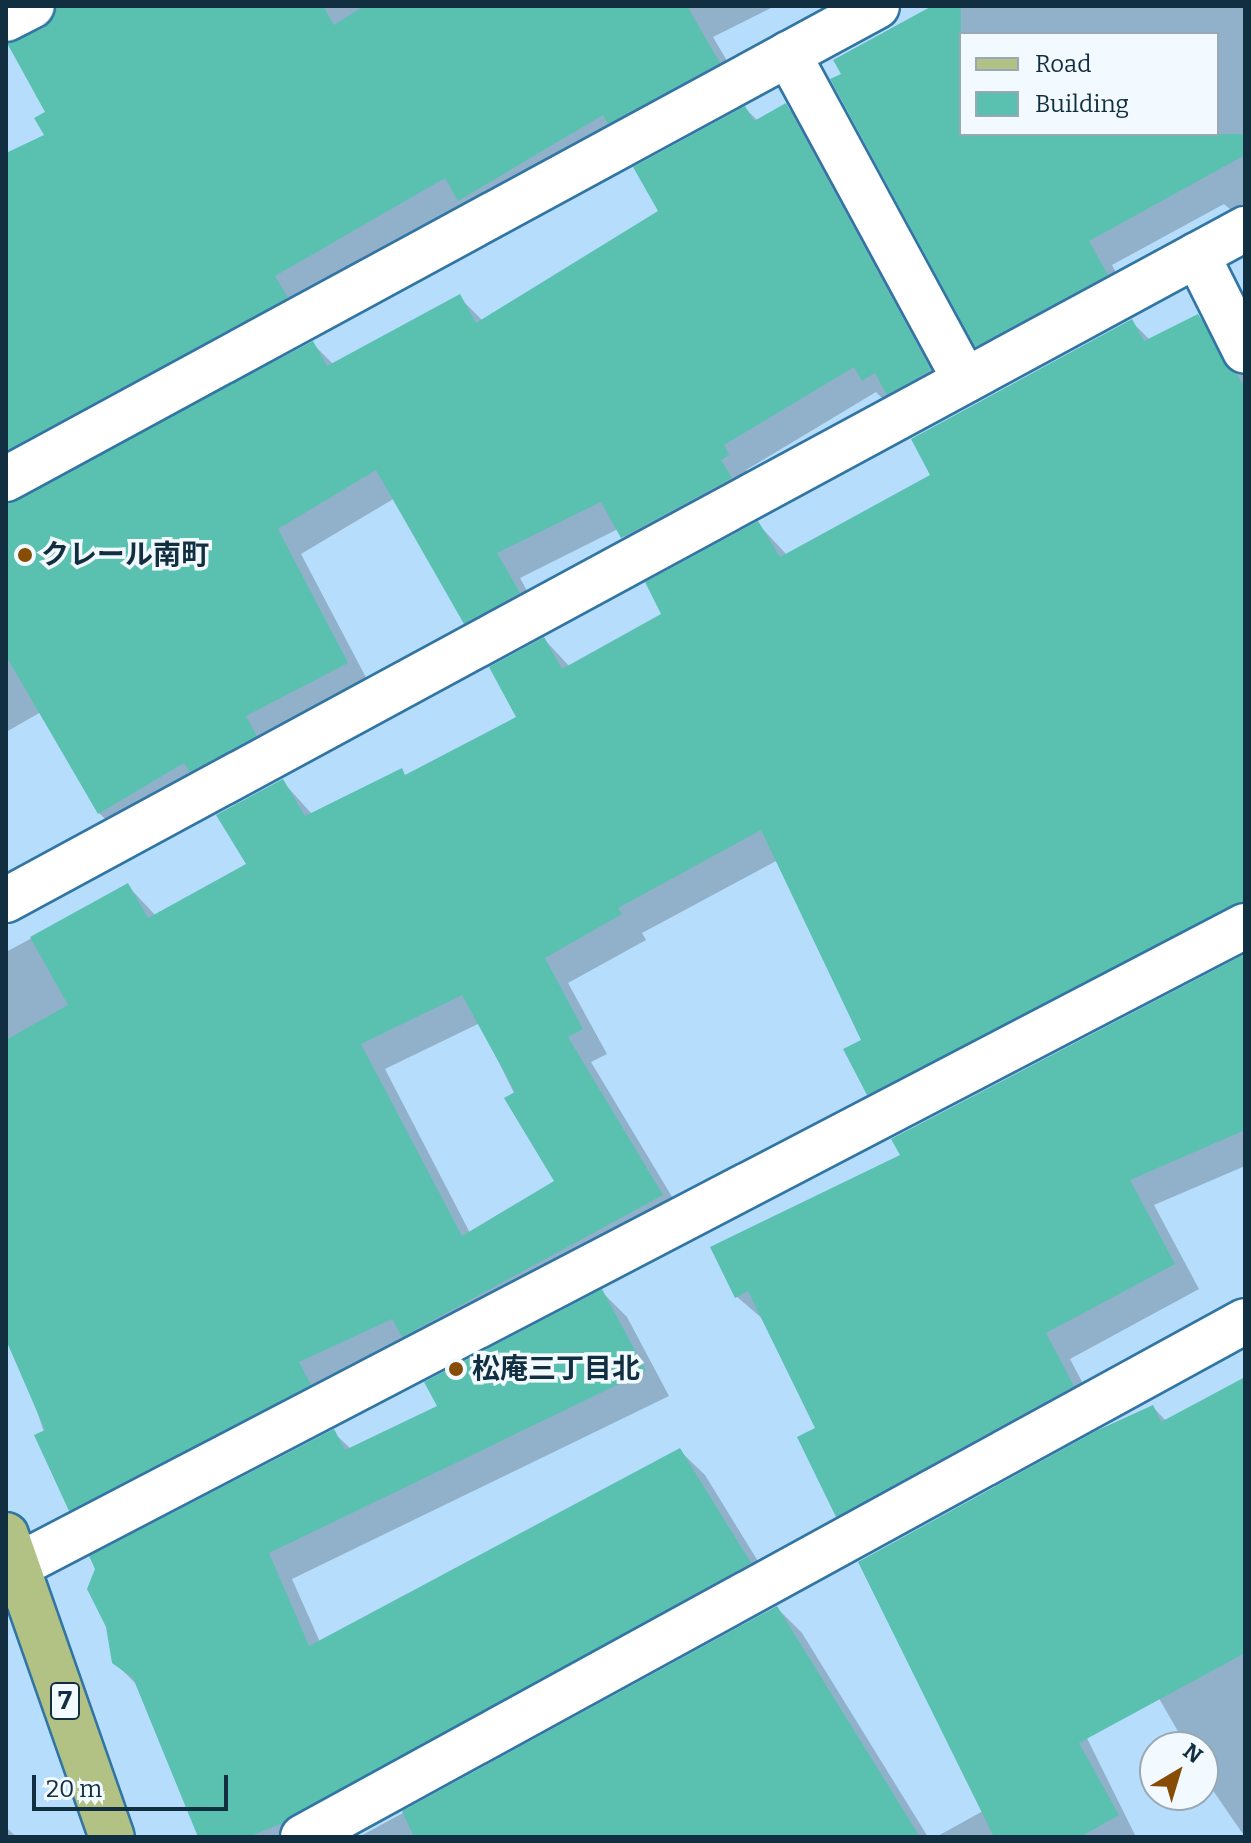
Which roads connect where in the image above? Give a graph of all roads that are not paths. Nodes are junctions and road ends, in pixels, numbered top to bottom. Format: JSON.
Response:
{"nodes":[{"id":1,"x":32,"y":6,"type":"edge"},
{"id":2,"x":877,"y":6,"type":"edge"},
{"id":3,"x":6,"y":19,"type":"edge"},
{"id":4,"x":788,"y":54,"type":"junction"},
{"id":5,"x":1245,"y":229,"type":"edge"},
{"id":6,"x":1197,"y":255,"type":"junction"},
{"id":7,"x":1245,"y":351,"type":"edge"},
{"id":8,"x":965,"y":380,"type":"junction"},
{"id":9,"x":6,"y":479,"type":"edge"},
{"id":10,"x":6,"y":900,"type":"edge"},
{"id":11,"x":1245,"y":926,"type":"edge"},
{"id":12,"x":1245,"y":1321,"type":"edge"},
{"id":13,"x":12,"y":1550,"type":"edge"},
{"id":14,"x":112,"y":1837,"type":"edge"},
{"id":15,"x":303,"y":1837,"type":"edge"}],
"edges":[{"from":1,"to":3,"type":"street"},
{"from":2,"to":4,"type":"street"},
{"from":4,"to":8,"type":"street"},
{"from":4,"to":9,"type":"street"},
{"from":5,"to":6,"type":"street"},
{"from":6,"to":7,"type":"street"},
{"from":6,"to":8,"type":"street"},
{"from":8,"to":10,"type":"street"},
{"from":11,"to":13,"type":"street"},
{"from":12,"to":15,"type":"street"},
{"from":13,"to":14,"type":"main road","number":"7"}]}
